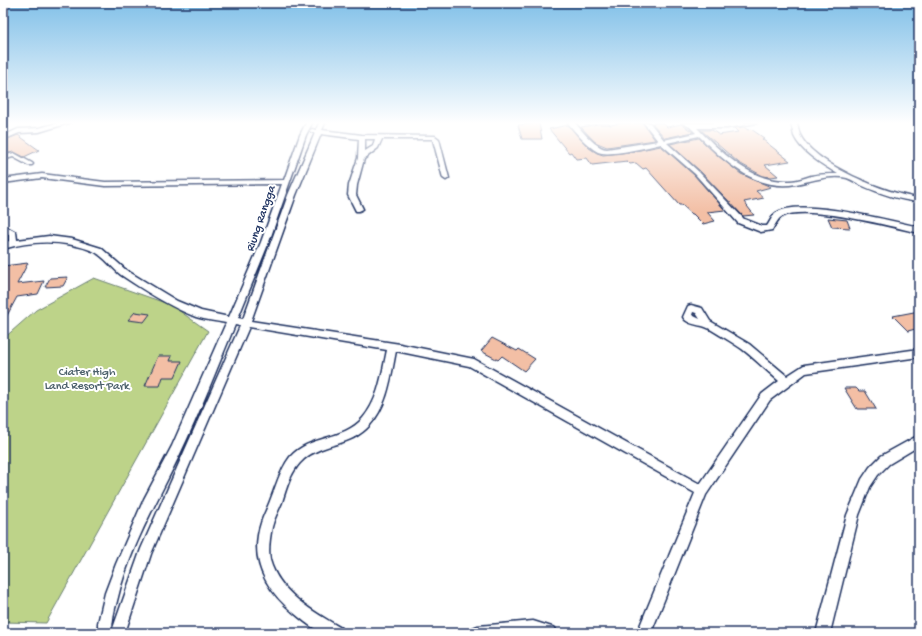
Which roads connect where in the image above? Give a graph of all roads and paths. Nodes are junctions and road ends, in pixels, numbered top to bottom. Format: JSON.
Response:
{"nodes":[{"id":1,"x":296,"y":153,"type":"edge"},
{"id":2,"x":309,"y":153,"type":"edge"},
{"id":3,"x":361,"y":153,"type":"edge"},
{"id":4,"x":367,"y":153,"type":"edge"},
{"id":5,"x":440,"y":153,"type":"edge"},
{"id":6,"x":674,"y":153,"type":"edge"},
{"id":7,"x":720,"y":153,"type":"edge"},
{"id":8,"x":812,"y":153,"type":"edge"},
{"id":9,"x":3,"y":158,"type":"edge"},
{"id":10,"x":361,"y":158,"type":"junction"},
{"id":11,"x":30,"y":164,"type":"dead end"},
{"id":12,"x":846,"y":176,"type":"junction"},
{"id":13,"x":446,"y":178,"type":"dead end"},
{"id":14,"x":3,"y":181,"type":"edge"},
{"id":15,"x":285,"y":182,"type":"junction"},
{"id":16,"x":919,"y":200,"type":"edge"},
{"id":17,"x":360,"y":209,"type":"dead end"},
{"id":18,"x":3,"y":227,"type":"edge"},
{"id":19,"x":919,"y":230,"type":"edge"},
{"id":20,"x":13,"y":243,"type":"junction"},
{"id":21,"x":3,"y":246,"type":"edge"},
{"id":22,"x":232,"y":321,"type":"junction"},
{"id":23,"x":246,"y":323,"type":"junction"},
{"id":24,"x":707,"y":323,"type":"dead end"},
{"id":25,"x":392,"y":347,"type":"junction"},
{"id":26,"x":919,"y":353,"type":"edge"},
{"id":27,"x":787,"y":382,"type":"junction"},
{"id":28,"x":919,"y":440,"type":"edge"},
{"id":29,"x":702,"y":491,"type":"junction"},
{"id":30,"x":105,"y":633,"type":"edge"},
{"id":31,"x":118,"y":633,"type":"edge"},
{"id":32,"x":336,"y":633,"type":"edge"},
{"id":33,"x":478,"y":633,"type":"edge"},
{"id":34,"x":550,"y":633,"type":"edge"},
{"id":35,"x":644,"y":633,"type":"edge"},
{"id":36,"x":823,"y":633,"type":"edge"}],
"edges":[{"from":1,"to":15,"type":"street","name":"Riung Rangga"},
{"from":2,"to":23,"type":"street"},
{"from":3,"to":10,"type":"street"},
{"from":4,"to":10,"type":"street"},
{"from":5,"to":13,"type":"street"},
{"from":6,"to":19,"type":"street"},
{"from":7,"to":12,"type":"street"},
{"from":8,"to":12,"type":"street"},
{"from":9,"to":11,"type":"street"},
{"from":10,"to":17,"type":"street"},
{"from":12,"to":16,"type":"street"},
{"from":14,"to":15,"type":"street"},
{"from":15,"to":22,"type":"street","name":"Riung Rangga"},
{"from":18,"to":20,"type":"street"},
{"from":20,"to":21,"type":"street"},
{"from":20,"to":22,"type":"street"},
{"from":22,"to":23,"type":"street"},
{"from":22,"to":30,"type":"street","name":"Riung Rangga"},
{"from":23,"to":25,"type":"street"},
{"from":23,"to":31,"type":"street"},
{"from":24,"to":27,"type":"street"},
{"from":25,"to":29,"type":"street"},
{"from":25,"to":32,"type":"street"},
{"from":26,"to":27,"type":"street"},
{"from":27,"to":29,"type":"street"},
{"from":28,"to":36,"type":"street"},
{"from":29,"to":35,"type":"street"},
{"from":33,"to":34,"type":"street"}]}
